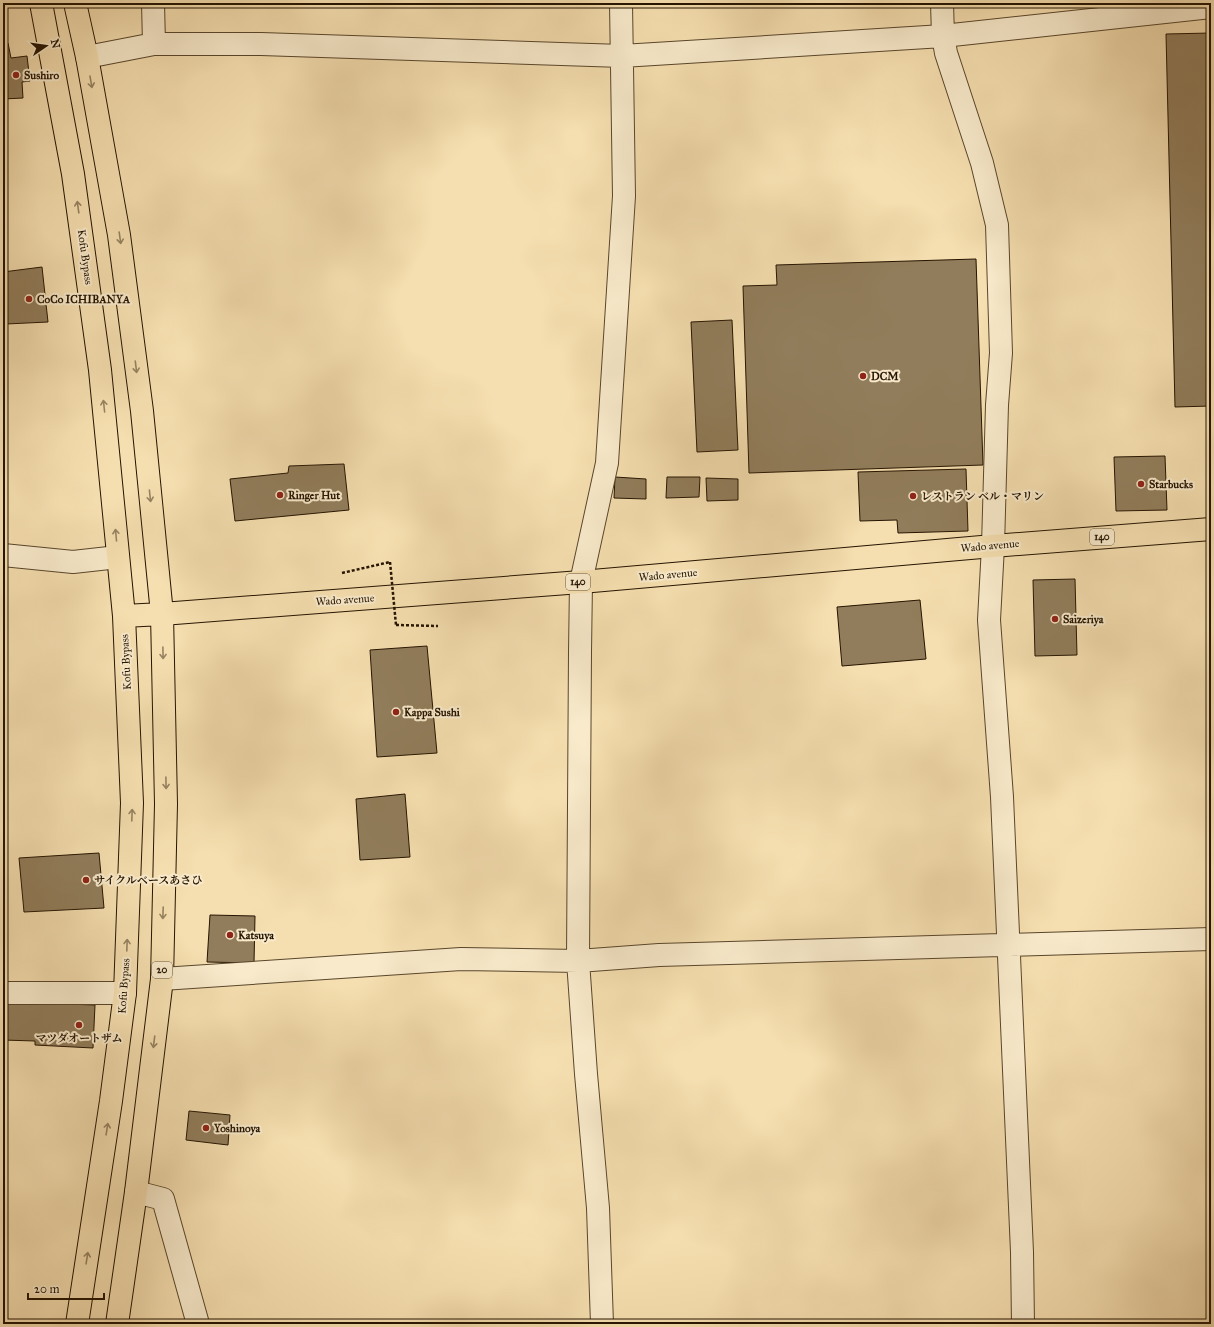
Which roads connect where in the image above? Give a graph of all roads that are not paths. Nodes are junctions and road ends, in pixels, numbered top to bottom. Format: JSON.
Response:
{"nodes":[{"id":1,"x":41,"y":3,"type":"edge"},
{"id":2,"x":75,"y":3,"type":"edge"},
{"id":3,"x":153,"y":3,"type":"edge"},
{"id":4,"x":621,"y":3,"type":"edge"},
{"id":5,"x":942,"y":3,"type":"edge"},
{"id":6,"x":1211,"y":7,"type":"edge"},
{"id":7,"x":942,"y":36,"type":"junction"},
{"id":8,"x":154,"y":44,"type":"junction"},
{"id":9,"x":622,"y":56,"type":"junction"},
{"id":10,"x":87,"y":57,"type":"junction"},
{"id":11,"x":1211,"y":529,"type":"edge"},
{"id":12,"x":993,"y":546,"type":"junction"},
{"id":13,"x":3,"y":556,"type":"edge"},
{"id":14,"x":118,"y":557,"type":"junction"},
{"id":15,"x":581,"y":582,"type":"junction"},
{"id":16,"x":162,"y":614,"type":"junction"},
{"id":17,"x":124,"y":616,"type":"junction"},
{"id":18,"x":1211,"y":939,"type":"edge"},
{"id":19,"x":1008,"y":944,"type":"junction"},
{"id":20,"x":578,"y":961,"type":"junction"},
{"id":21,"x":162,"y":979,"type":"junction"},
{"id":22,"x":3,"y":993,"type":"edge"},
{"id":23,"x":125,"y":993,"type":"junction"},
{"id":24,"x":136,"y":1192,"type":"junction"},
{"id":25,"x":77,"y":1324,"type":"edge"},
{"id":26,"x":117,"y":1324,"type":"edge"},
{"id":27,"x":198,"y":1324,"type":"edge"},
{"id":28,"x":602,"y":1324,"type":"edge"},
{"id":29,"x":1023,"y":1324,"type":"edge"}],
"edges":[{"from":14,"to":1,"type":"highway","name":"Kofu Bypass","one_way":true},
{"from":2,"to":10,"type":"highway","number":"20"},
{"from":3,"to":8,"type":"street"},
{"from":4,"to":9,"type":"street"},
{"from":5,"to":7,"type":"street"},
{"from":6,"to":7,"type":"street"},
{"from":7,"to":9,"type":"street"},
{"from":7,"to":12,"type":"street"},
{"from":8,"to":9,"type":"street"},
{"from":8,"to":10,"type":"street"},
{"from":9,"to":15,"type":"street"},
{"from":10,"to":16,"type":"highway","number":"20","one_way":true},
{"from":11,"to":12,"type":"highway","name":"Wado avenue","number":"140"},
{"from":12,"to":15,"type":"highway","name":"Wado avenue","number":"140"},
{"from":12,"to":19,"type":"street"},
{"from":13,"to":14,"type":"street"},
{"from":14,"to":17,"type":"highway","name":"Kofu Bypass"},
{"from":15,"to":16,"type":"highway","name":"Wado avenue","number":"140"},
{"from":15,"to":20,"type":"street"},
{"from":16,"to":17,"type":"highway","name":"Wado avenue","number":"140"},
{"from":16,"to":21,"type":"highway","number":"20","one_way":true},
{"from":23,"to":17,"type":"highway","name":"Kofu Bypass","one_way":true},
{"from":18,"to":19,"type":"street"},
{"from":19,"to":20,"type":"street"},
{"from":19,"to":29,"type":"street"},
{"from":20,"to":21,"type":"street"},
{"from":20,"to":28,"type":"street"},
{"from":21,"to":24,"type":"highway","number":"20","one_way":true},
{"from":22,"to":23,"type":"street"},
{"from":25,"to":23,"type":"highway","name":"Kofu Bypass","one_way":true},
{"from":24,"to":26,"type":"highway","number":"20"},
{"from":24,"to":27,"type":"street"}]}
